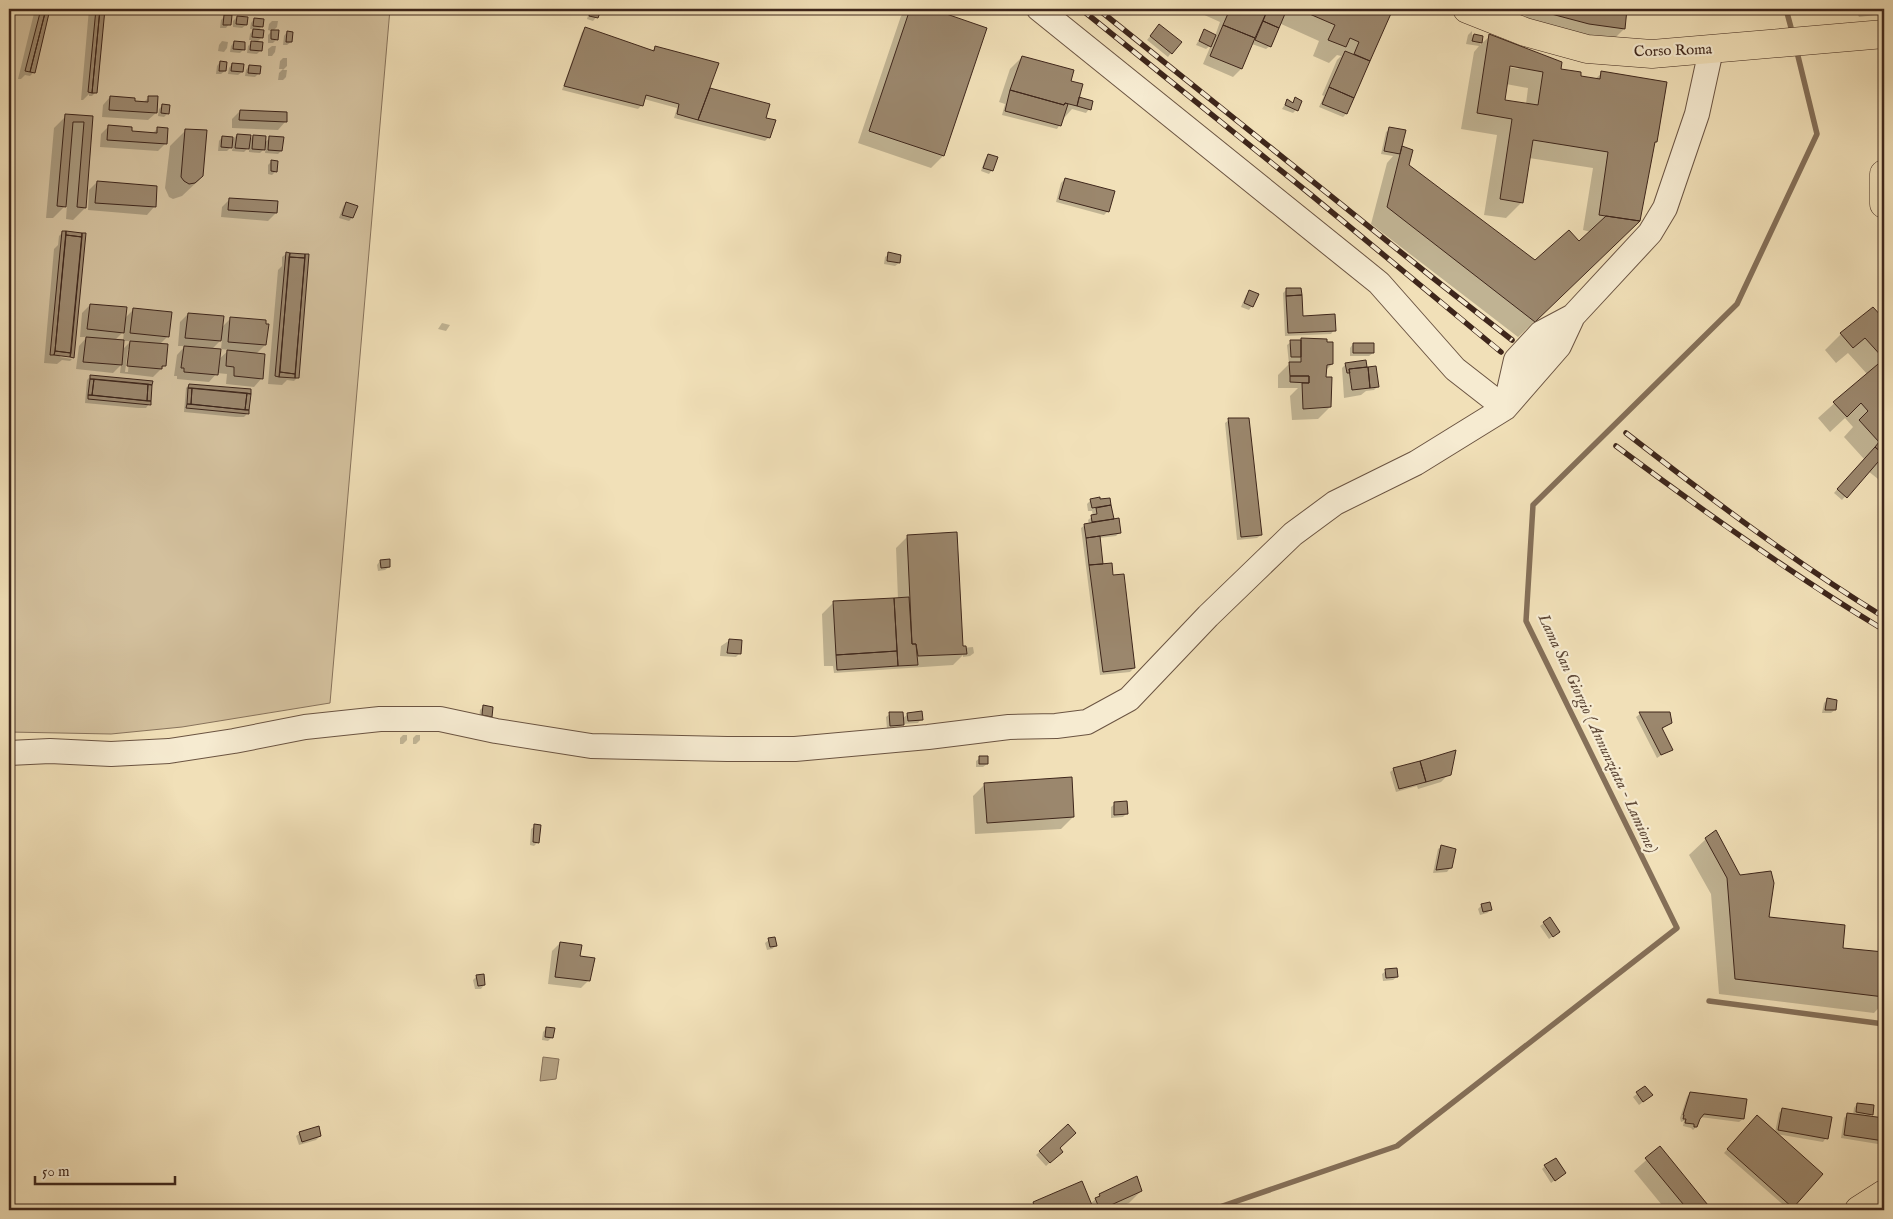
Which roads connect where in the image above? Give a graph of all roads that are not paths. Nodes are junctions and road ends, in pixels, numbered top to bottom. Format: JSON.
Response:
{"nodes":[{"id":1,"x":1039,"y":9,"type":"edge"},
{"id":2,"x":1467,"y":9,"type":"edge"},
{"id":3,"x":1884,"y":34,"type":"edge"},
{"id":4,"x":1711,"y":50,"type":"junction"},
{"id":5,"x":1884,"y":174,"type":"edge"},
{"id":6,"x":1884,"y":204,"type":"edge"},
{"id":7,"x":1505,"y":408,"type":"junction"},
{"id":8,"x":9,"y":753,"type":"edge"},
{"id":9,"x":1884,"y":1194,"type":"edge"},
{"id":10,"x":1859,"y":1210,"type":"edge"}],
"edges":[{"from":1,"to":7,"type":"street"},
{"from":2,"to":4,"type":"main road","name":"Corso Roma"},
{"from":3,"to":4,"type":"main road","name":"Corso Roma"},
{"from":4,"to":7,"type":"street"},
{"from":5,"to":6,"type":"main road"},
{"from":7,"to":8,"type":"street"},
{"from":9,"to":10,"type":"main road"}]}
